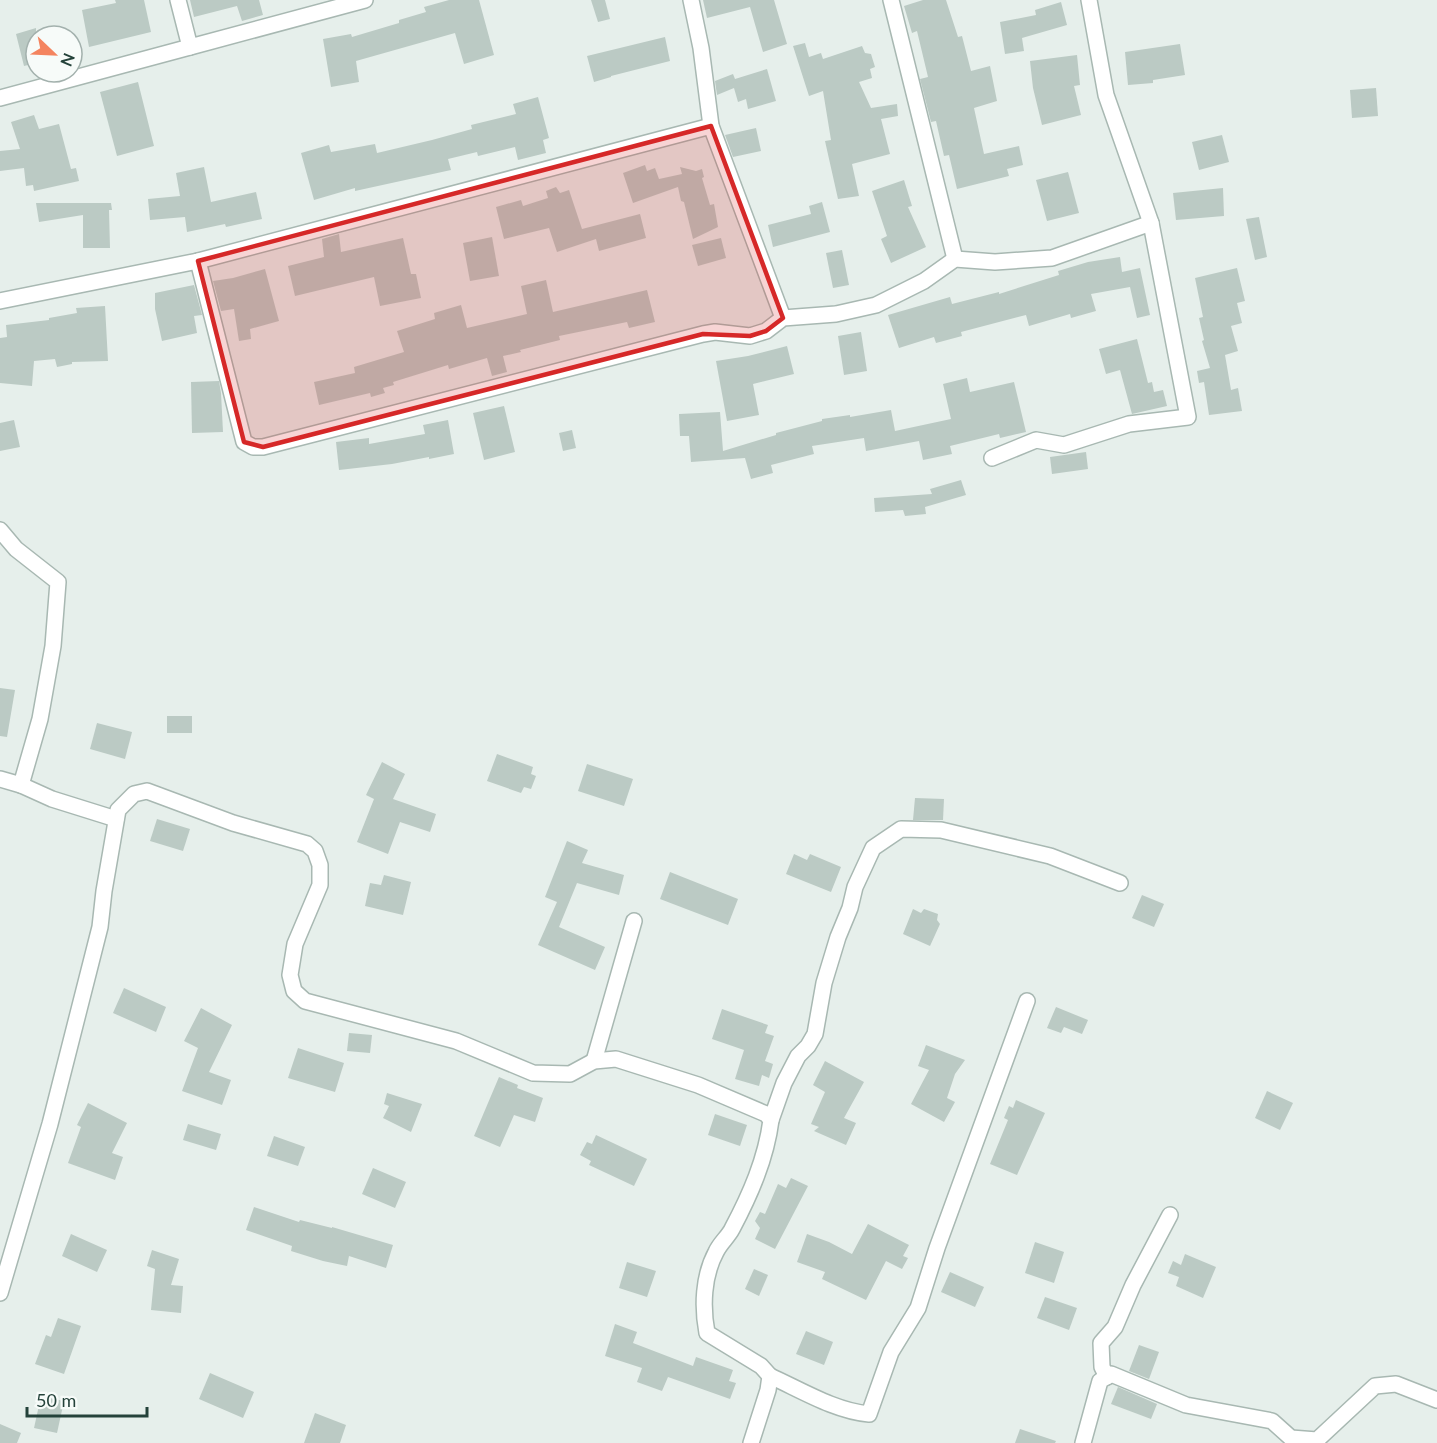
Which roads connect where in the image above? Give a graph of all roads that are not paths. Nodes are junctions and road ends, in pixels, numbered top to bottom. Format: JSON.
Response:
{"nodes":[{"id":1,"x":178,"y":0,"type":"edge"},
{"id":2,"x":691,"y":0,"type":"edge"},
{"id":3,"x":891,"y":0,"type":"edge"},
{"id":4,"x":1089,"y":0,"type":"edge"},
{"id":5,"x":357,"y":1,"type":"edge"},
{"id":6,"x":190,"y":47,"type":"junction"},
{"id":7,"x":0,"y":98,"type":"edge"},
{"id":8,"x":711,"y":126,"type":"junction"},
{"id":9,"x":1151,"y":223,"type":"junction"},
{"id":10,"x":955,"y":259,"type":"junction"},
{"id":11,"x":198,"y":261,"type":"junction"},
{"id":12,"x":0,"y":301,"type":"edge"},
{"id":13,"x":783,"y":318,"type":"junction"},
{"id":14,"x":992,"y":458,"type":"dead end"},
{"id":15,"x":0,"y":530,"type":"edge"},
{"id":16,"x":0,"y":779,"type":"edge"},
{"id":17,"x":21,"y":785,"type":"junction"},
{"id":18,"x":116,"y":819,"type":"junction"},
{"id":19,"x":1120,"y":883,"type":"dead end"},
{"id":20,"x":634,"y":921,"type":"dead end"},
{"id":21,"x":1027,"y":1001,"type":"dead end"},
{"id":22,"x":594,"y":1061,"type":"junction"},
{"id":23,"x":771,"y":1120,"type":"junction"},
{"id":24,"x":1170,"y":1215,"type":"dead end"},
{"id":25,"x":0,"y":1293,"type":"edge"},
{"id":26,"x":770,"y":1376,"type":"junction"},
{"id":27,"x":1107,"y":1377,"type":"junction"},
{"id":28,"x":1437,"y":1400,"type":"edge"},
{"id":29,"x":751,"y":1443,"type":"edge"},
{"id":30,"x":1083,"y":1443,"type":"edge"}],
"edges":[{"from":1,"to":6,"type":"street"},
{"from":2,"to":8,"type":"street"},
{"from":3,"to":10,"type":"street"},
{"from":4,"to":9,"type":"street"},
{"from":5,"to":6,"type":"street"},
{"from":6,"to":7,"type":"street"},
{"from":8,"to":11,"type":"street"},
{"from":8,"to":13,"type":"street"},
{"from":9,"to":10,"type":"street"},
{"from":9,"to":14,"type":"street"},
{"from":10,"to":13,"type":"street"},
{"from":11,"to":12,"type":"street"},
{"from":11,"to":13,"type":"street"},
{"from":15,"to":17,"type":"street"},
{"from":16,"to":17,"type":"street"},
{"from":17,"to":18,"type":"street"},
{"from":18,"to":22,"type":"street"},
{"from":18,"to":25,"type":"street"},
{"from":19,"to":23,"type":"street"},
{"from":20,"to":22,"type":"street"},
{"from":21,"to":26,"type":"street"},
{"from":22,"to":23,"type":"street"},
{"from":23,"to":26,"type":"street"},
{"from":24,"to":27,"type":"street"},
{"from":26,"to":29,"type":"street"},
{"from":27,"to":28,"type":"street"},
{"from":27,"to":30,"type":"street"}]}
